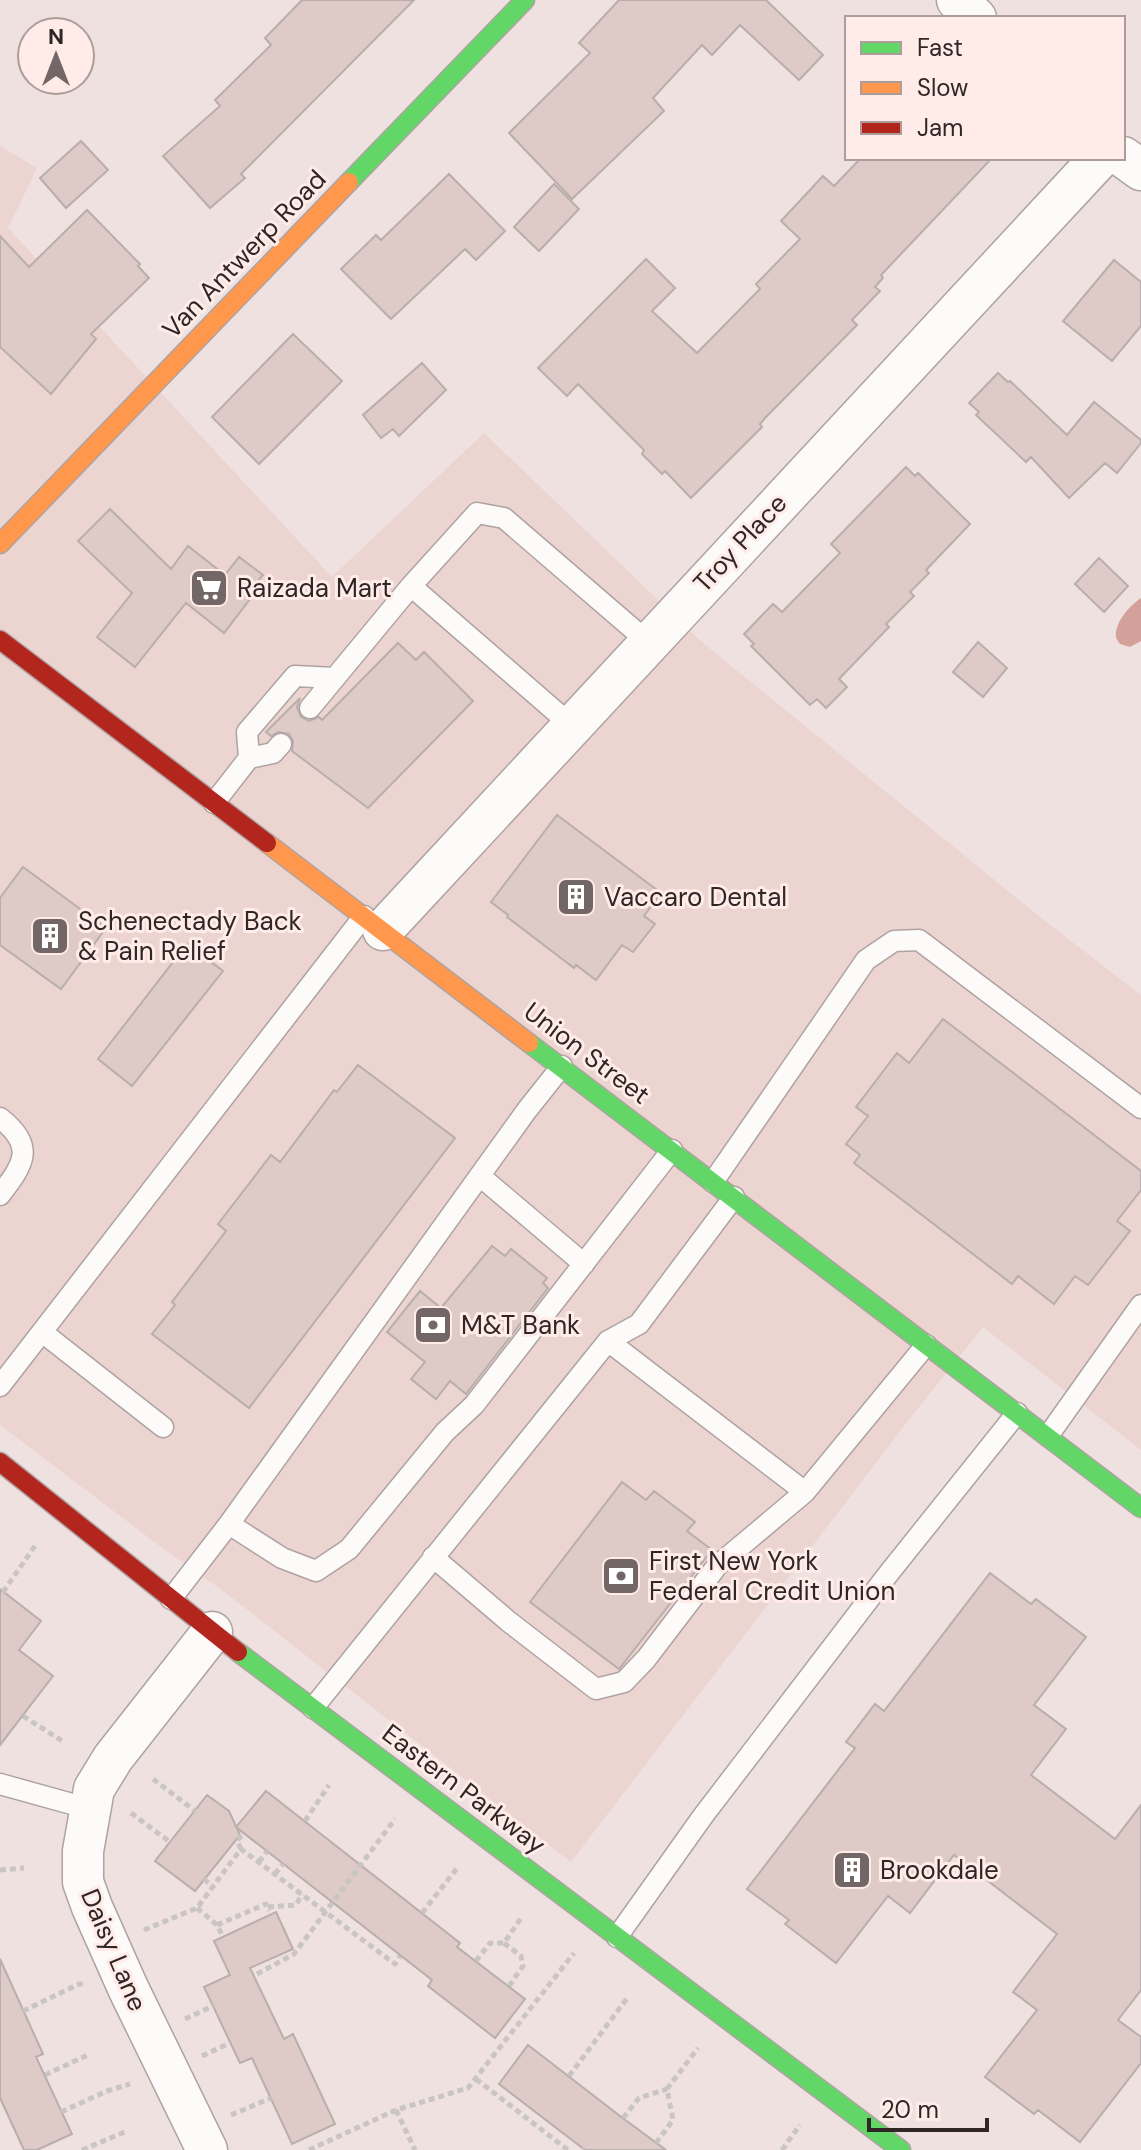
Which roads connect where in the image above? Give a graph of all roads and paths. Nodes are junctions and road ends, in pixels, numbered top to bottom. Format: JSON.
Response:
{"nodes":[{"id":1,"x":525,"y":0,"type":"edge"},
{"id":2,"x":957,"y":0,"type":"edge"},
{"id":3,"x":974,"y":16,"type":"edge"},
{"id":4,"x":1098,"y":160,"type":"edge"},
{"id":5,"x":0,"y":544,"type":"edge"},
{"id":6,"x":411,"y":586,"type":"junction"},
{"id":7,"x":0,"y":640,"type":"edge"},
{"id":8,"x":648,"y":642,"type":"junction"},
{"id":9,"x":335,"y":678,"type":"junction"},
{"id":10,"x":310,"y":708,"type":"dead end"},
{"id":11,"x":571,"y":725,"type":"junction"},
{"id":12,"x":281,"y":744,"type":"dead end"},
{"id":13,"x":249,"y":758,"type":"junction"},
{"id":14,"x":214,"y":803,"type":"junction"},
{"id":15,"x":374,"y":923,"type":"junction"},
{"id":16,"x":562,"y":1066,"type":"junction"},
{"id":17,"x":1141,"y":1108,"type":"edge"},
{"id":18,"x":0,"y":1118,"type":"edge"},
{"id":19,"x":672,"y":1150,"type":"junction"},
{"id":20,"x":480,"y":1176,"type":"junction"},
{"id":21,"x":713,"y":1182,"type":"junction"},
{"id":22,"x":0,"y":1195,"type":"edge"},
{"id":23,"x":734,"y":1197,"type":"junction"},
{"id":24,"x":584,"y":1264,"type":"junction"},
{"id":25,"x":1141,"y":1305,"type":"edge"},
{"id":26,"x":42,"y":1332,"type":"junction"},
{"id":27,"x":608,"y":1341,"type":"junction"},
{"id":28,"x":926,"y":1345,"type":"junction"},
{"id":29,"x":0,"y":1386,"type":"edge"},
{"id":30,"x":1017,"y":1413,"type":"junction"},
{"id":31,"x":163,"y":1427,"type":"dead end"},
{"id":32,"x":1048,"y":1436,"type":"junction"},
{"id":33,"x":0,"y":1462,"type":"edge"},
{"id":34,"x":805,"y":1492,"type":"junction"},
{"id":35,"x":1141,"y":1508,"type":"edge"},
{"id":36,"x":61,"y":1511,"type":"junction"},
{"id":37,"x":229,"y":1524,"type":"junction"},
{"id":38,"x":433,"y":1557,"type":"junction"},
{"id":39,"x":3,"y":1592,"type":"dead end"},
{"id":40,"x":171,"y":1599,"type":"junction"},
{"id":41,"x":212,"y":1632,"type":"junction"},
{"id":42,"x":313,"y":1708,"type":"junction"},
{"id":43,"x":23,"y":1716,"type":"dead end"},
{"id":44,"x":64,"y":1742,"type":"dead end"},
{"id":45,"x":153,"y":1779,"type":"dead end"},
{"id":46,"x":0,"y":1784,"type":"edge"},
{"id":47,"x":329,"y":1785,"type":"dead end"},
{"id":48,"x":418,"y":1787,"type":"junction"},
{"id":49,"x":90,"y":1809,"type":"junction"},
{"id":50,"x":195,"y":1811,"type":"dead end"},
{"id":51,"x":131,"y":1813,"type":"dead end"},
{"id":52,"x":305,"y":1821,"type":"dead end"},
{"id":53,"x":244,"y":1833,"type":"dead end"},
{"id":54,"x":482,"y":1835,"type":"junction"},
{"id":55,"x":170,"y":1842,"type":"dead end"},
{"id":56,"x":241,"y":1849,"type":"junction"},
{"id":57,"x":267,"y":1851,"type":"dead end"},
{"id":58,"x":259,"y":1862,"type":"junction"},
{"id":59,"x":283,"y":1864,"type":"dead end"},
{"id":60,"x":24,"y":1868,"type":"dead end"},
{"id":61,"x":0,"y":1870,"type":"edge"},
{"id":62,"x":275,"y":1874,"type":"junction"},
{"id":63,"x":204,"y":1879,"type":"dead end"},
{"id":64,"x":547,"y":1884,"type":"junction"},
{"id":65,"x":213,"y":1887,"type":"junction"},
{"id":66,"x":302,"y":1894,"type":"junction"},
{"id":67,"x":197,"y":1908,"type":"junction"},
{"id":68,"x":325,"y":1911,"type":"junction"},
{"id":69,"x":422,"y":1913,"type":"dead end"},
{"id":70,"x":598,"y":1922,"type":"junction"},
{"id":71,"x":217,"y":1925,"type":"junction"},
{"id":72,"x":140,"y":1932,"type":"dead end"},
{"id":73,"x":223,"y":1937,"type":"dead end"},
{"id":74,"x":617,"y":1937,"type":"junction"},
{"id":75,"x":504,"y":1943,"type":"junction"},
{"id":76,"x":400,"y":1956,"type":"dead end"},
{"id":77,"x":476,"y":1961,"type":"dead end"},
{"id":78,"x":654,"y":1964,"type":"junction"},
{"id":79,"x":257,"y":1974,"type":"dead end"},
{"id":80,"x":509,"y":1986,"type":"dead end"},
{"id":81,"x":128,"y":1988,"type":"junction"},
{"id":82,"x":213,"y":2006,"type":"dead end"},
{"id":83,"x":23,"y":2011,"type":"dead end"},
{"id":84,"x":182,"y":2021,"type":"dead end"},
{"id":85,"x":230,"y":2043,"type":"dead end"},
{"id":86,"x":90,"y":2054,"type":"dead end"},
{"id":87,"x":690,"y":2060,"type":"dead end"},
{"id":88,"x":188,"y":2071,"type":"junction"},
{"id":89,"x":45,"y":2075,"type":"dead end"},
{"id":90,"x":569,"y":2076,"type":"dead end"},
{"id":91,"x":476,"y":2079,"type":"junction"},
{"id":92,"x":667,"y":2089,"type":"junction"},
{"id":93,"x":396,"y":2110,"type":"junction"},
{"id":94,"x":61,"y":2112,"type":"dead end"},
{"id":95,"x":623,"y":2118,"type":"dead end"},
{"id":96,"x":545,"y":2119,"type":"dead end"},
{"id":97,"x":538,"y":2127,"type":"junction"},
{"id":98,"x":127,"y":2131,"type":"dead end"},
{"id":99,"x":656,"y":2143,"type":"dead end"},
{"id":100,"x":82,"y":2150,"type":"edge"},
{"id":101,"x":207,"y":2150,"type":"edge"},
{"id":102,"x":309,"y":2150,"type":"edge"},
{"id":103,"x":415,"y":2150,"type":"edge"},
{"id":104,"x":568,"y":2150,"type":"edge"},
{"id":105,"x":901,"y":2150,"type":"edge"}],
"edges":[{"from":1,"to":5,"type":"street","name":"Van Antwerp Road"},
{"from":2,"to":3,"type":"street"},
{"from":4,"to":8,"type":"street","name":"Troy Place"},
{"from":6,"to":8,"type":"lane"},
{"from":6,"to":9,"type":"lane"},
{"from":6,"to":11,"type":"lane"},
{"from":7,"to":14,"type":"street","name":"Union Street"},
{"from":8,"to":11,"type":"street","name":"Troy Place"},
{"from":9,"to":10,"type":"lane"},
{"from":9,"to":13,"type":"lane"},
{"from":11,"to":15,"type":"street","name":"Troy Place"},
{"from":12,"to":13,"type":"lane"},
{"from":13,"to":14,"type":"lane"},
{"from":14,"to":15,"type":"street","name":"Union Street"},
{"from":15,"to":16,"type":"street","name":"Union Street"},
{"from":15,"to":26,"type":"lane"},
{"from":16,"to":19,"type":"street","name":"Union Street"},
{"from":16,"to":20,"type":"lane"},
{"from":17,"to":21,"type":"lane"},
{"from":18,"to":22,"type":"lane"},
{"from":19,"to":21,"type":"street","name":"Union Street"},
{"from":19,"to":24,"type":"lane"},
{"from":20,"to":24,"type":"lane"},
{"from":20,"to":37,"type":"lane"},
{"from":21,"to":23,"type":"street","name":"Union Street"},
{"from":23,"to":27,"type":"lane"},
{"from":23,"to":28,"type":"street","name":"Union Street"},
{"from":24,"to":37,"type":"lane"},
{"from":25,"to":32,"type":"lane"},
{"from":26,"to":29,"type":"lane"},
{"from":26,"to":31,"type":"lane"},
{"from":27,"to":34,"type":"lane"},
{"from":27,"to":38,"type":"lane"},
{"from":28,"to":30,"type":"street","name":"Union Street"},
{"from":28,"to":34,"type":"lane"},
{"from":30,"to":32,"type":"street","name":"Union Street"},
{"from":30,"to":74,"type":"lane"},
{"from":32,"to":35,"type":"street","name":"Union Street"},
{"from":33,"to":36,"type":"street","name":"Eastern Parkway"},
{"from":34,"to":38,"type":"lane"},
{"from":36,"to":39,"type":"path"},
{"from":36,"to":40,"type":"street","name":"Eastern Parkway"},
{"from":37,"to":40,"type":"lane"},
{"from":38,"to":42,"type":"lane"},
{"from":40,"to":41,"type":"street","name":"Eastern Parkway"},
{"from":41,"to":42,"type":"street","name":"Eastern Parkway"},
{"from":41,"to":49,"type":"street","name":"Daisy Lane"},
{"from":42,"to":48,"type":"street","name":"Eastern Parkway"},
{"from":43,"to":44,"type":"path"},
{"from":45,"to":50,"type":"path"},
{"from":46,"to":49,"type":"lane"},
{"from":47,"to":52,"type":"path"},
{"from":48,"to":54,"type":"street","name":"Eastern Parkway"},
{"from":48,"to":68,"type":"path"},
{"from":49,"to":81,"type":"street","name":"Daisy Lane"},
{"from":51,"to":55,"type":"path"},
{"from":53,"to":56,"type":"path"},
{"from":54,"to":64,"type":"street","name":"Eastern Parkway"},
{"from":54,"to":69,"type":"path"},
{"from":56,"to":58,"type":"path"},
{"from":56,"to":65,"type":"path"},
{"from":57,"to":58,"type":"path"},
{"from":58,"to":62,"type":"path"},
{"from":59,"to":62,"type":"path"},
{"from":60,"to":61,"type":"path"},
{"from":62,"to":66,"type":"path"},
{"from":63,"to":65,"type":"path"},
{"from":64,"to":70,"type":"street","name":"Eastern Parkway"},
{"from":64,"to":75,"type":"path"},
{"from":65,"to":67,"type":"path"},
{"from":66,"to":68,"type":"path"},
{"from":66,"to":71,"type":"path"},
{"from":67,"to":71,"type":"path"},
{"from":67,"to":72,"type":"path"},
{"from":68,"to":76,"type":"path"},
{"from":68,"to":79,"type":"path"},
{"from":70,"to":74,"type":"street","name":"Eastern Parkway"},
{"from":70,"to":91,"type":"path"},
{"from":71,"to":73,"type":"path"},
{"from":74,"to":78,"type":"street","name":"Eastern Parkway"},
{"from":75,"to":77,"type":"path"},
{"from":75,"to":80,"type":"path"},
{"from":78,"to":90,"type":"path"},
{"from":78,"to":105,"type":"street","name":"Eastern Parkway"},
{"from":81,"to":83,"type":"path"},
{"from":81,"to":88,"type":"street","name":"Daisy Lane"},
{"from":82,"to":84,"type":"path"},
{"from":85,"to":88,"type":"path"},
{"from":86,"to":89,"type":"path"},
{"from":87,"to":92,"type":"path"},
{"from":88,"to":94,"type":"path"},
{"from":88,"to":101,"type":"street","name":"Daisy Lane"},
{"from":91,"to":93,"type":"path"},
{"from":91,"to":97,"type":"path"},
{"from":92,"to":95,"type":"path"},
{"from":92,"to":99,"type":"path"},
{"from":93,"to":102,"type":"path"},
{"from":93,"to":103,"type":"path"},
{"from":96,"to":97,"type":"path"},
{"from":97,"to":104,"type":"path"},
{"from":98,"to":100,"type":"path"}]}
